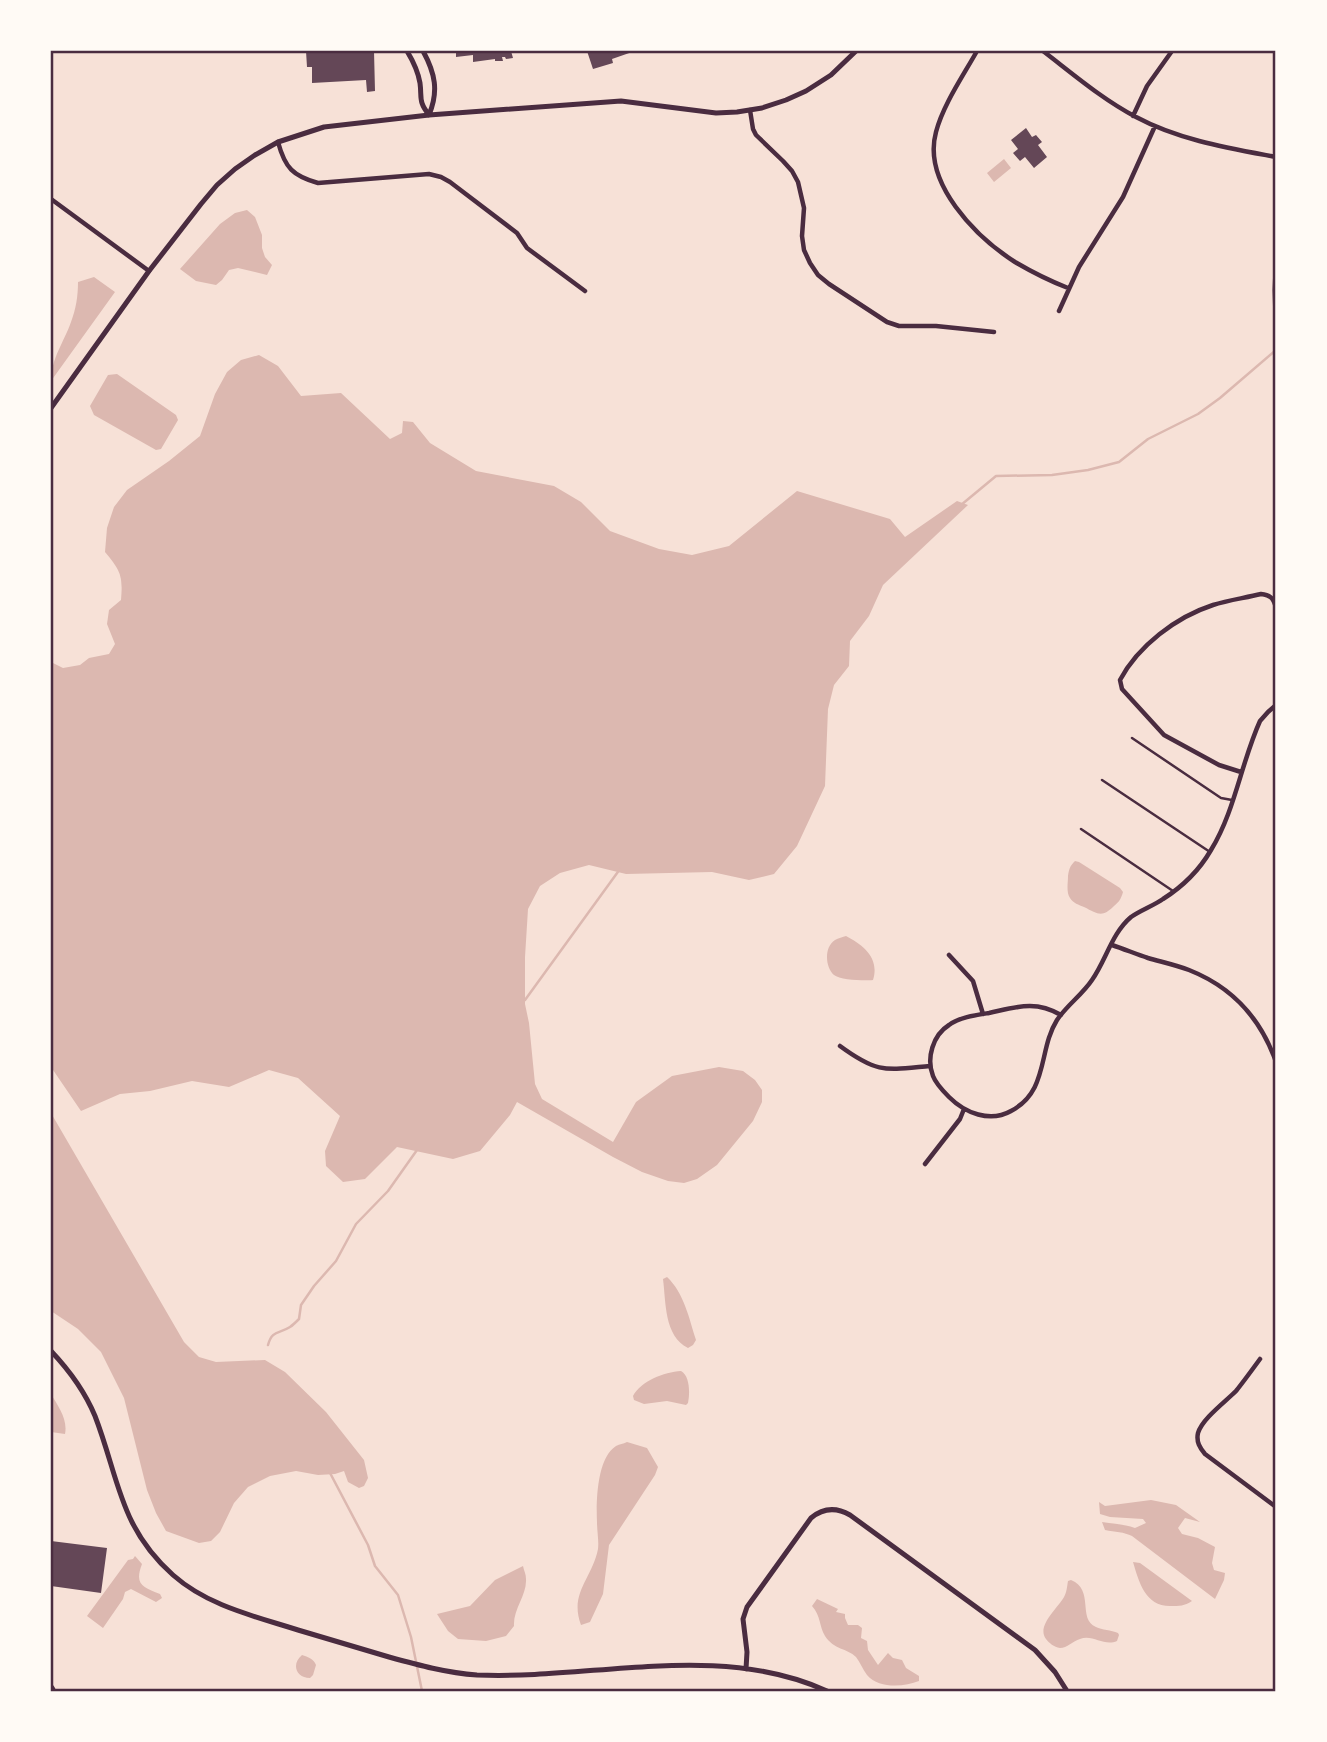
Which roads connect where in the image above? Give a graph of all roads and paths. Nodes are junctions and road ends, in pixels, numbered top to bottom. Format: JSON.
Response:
{"nodes":[{"id":1,"x":407,"y":51,"type":"edge"},
{"id":2,"x":423,"y":51,"type":"edge"},
{"id":3,"x":856,"y":51,"type":"edge"},
{"id":4,"x":977,"y":51,"type":"edge"},
{"id":5,"x":1043,"y":51,"type":"edge"},
{"id":6,"x":1172,"y":51,"type":"edge"},
{"id":7,"x":750,"y":110,"type":"junction"},
{"id":8,"x":429,"y":114,"type":"junction"},
{"id":9,"x":1133,"y":116,"type":"junction"},
{"id":10,"x":1155,"y":126,"type":"junction"},
{"id":11,"x":278,"y":142,"type":"junction"},
{"id":12,"x":1276,"y":157,"type":"edge"},
{"id":13,"x":51,"y":199,"type":"edge"},
{"id":14,"x":1276,"y":267,"type":"edge"},
{"id":15,"x":149,"y":271,"type":"junction"},
{"id":16,"x":1068,"y":288,"type":"junction"},
{"id":17,"x":585,"y":290,"type":"dead end"},
{"id":18,"x":1059,"y":311,"type":"dead end"},
{"id":19,"x":1276,"y":322,"type":"edge"},
{"id":20,"x":994,"y":332,"type":"dead end"},
{"id":21,"x":51,"y":408,"type":"edge"},
{"id":22,"x":1276,"y":608,"type":"edge"},
{"id":23,"x":1276,"y":705,"type":"edge"},
{"id":24,"x":1132,"y":738,"type":"dead end"},
{"id":25,"x":1241,"y":772,"type":"junction"},
{"id":26,"x":1102,"y":780,"type":"dead end"},
{"id":27,"x":1232,"y":800,"type":"junction"},
{"id":28,"x":1082,"y":829,"type":"dead end"},
{"id":29,"x":1210,"y":852,"type":"junction"},
{"id":30,"x":1173,"y":891,"type":"junction"},
{"id":31,"x":1112,"y":945,"type":"junction"},
{"id":32,"x":949,"y":956,"type":"dead end"},
{"id":33,"x":983,"y":1014,"type":"junction"},
{"id":34,"x":1060,"y":1015,"type":"junction"},
{"id":35,"x":840,"y":1046,"type":"dead end"},
{"id":36,"x":1276,"y":1062,"type":"edge"},
{"id":37,"x":930,"y":1066,"type":"junction"},
{"id":38,"x":964,"y":1109,"type":"junction"},
{"id":39,"x":925,"y":1164,"type":"dead end"},
{"id":40,"x":51,"y":1351,"type":"edge"},
{"id":41,"x":1260,"y":1359,"type":"dead end"},
{"id":42,"x":1276,"y":1507,"type":"edge"},
{"id":43,"x":746,"y":1669,"type":"junction"},
{"id":44,"x":827,"y":1691,"type":"edge"},
{"id":45,"x":1067,"y":1691,"type":"edge"}],
"edges":[{"from":1,"to":8,"type":"street"},
{"from":2,"to":8,"type":"street"},
{"from":3,"to":7,"type":"street"},
{"from":4,"to":16,"type":"street"},
{"from":5,"to":9,"type":"street"},
{"from":6,"to":9,"type":"street"},
{"from":7,"to":8,"type":"street"},
{"from":7,"to":20,"type":"street"},
{"from":8,"to":11,"type":"street"},
{"from":9,"to":10,"type":"street"},
{"from":10,"to":12,"type":"street"},
{"from":10,"to":16,"type":"street"},
{"from":11,"to":15,"type":"street"},
{"from":11,"to":17,"type":"street"},
{"from":13,"to":15,"type":"street"},
{"from":14,"to":19,"type":"street"},
{"from":15,"to":21,"type":"street"},
{"from":16,"to":18,"type":"street"},
{"from":22,"to":25,"type":"street"},
{"from":23,"to":25,"type":"street"},
{"from":24,"to":27,"type":"lane"},
{"from":25,"to":27,"type":"street"},
{"from":26,"to":29,"type":"lane"},
{"from":27,"to":29,"type":"street"},
{"from":28,"to":30,"type":"lane"},
{"from":29,"to":30,"type":"street"},
{"from":30,"to":31,"type":"street"},
{"from":31,"to":34,"type":"street"},
{"from":31,"to":36,"type":"street"},
{"from":32,"to":33,"type":"street"},
{"from":33,"to":34,"type":"street"},
{"from":33,"to":37,"type":"street"},
{"from":34,"to":38,"type":"street"},
{"from":35,"to":37,"type":"street"},
{"from":37,"to":38,"type":"street"},
{"from":38,"to":39,"type":"street"},
{"from":40,"to":43,"type":"street"},
{"from":41,"to":42,"type":"street"},
{"from":43,"to":44,"type":"street"},
{"from":43,"to":45,"type":"street"}]}
